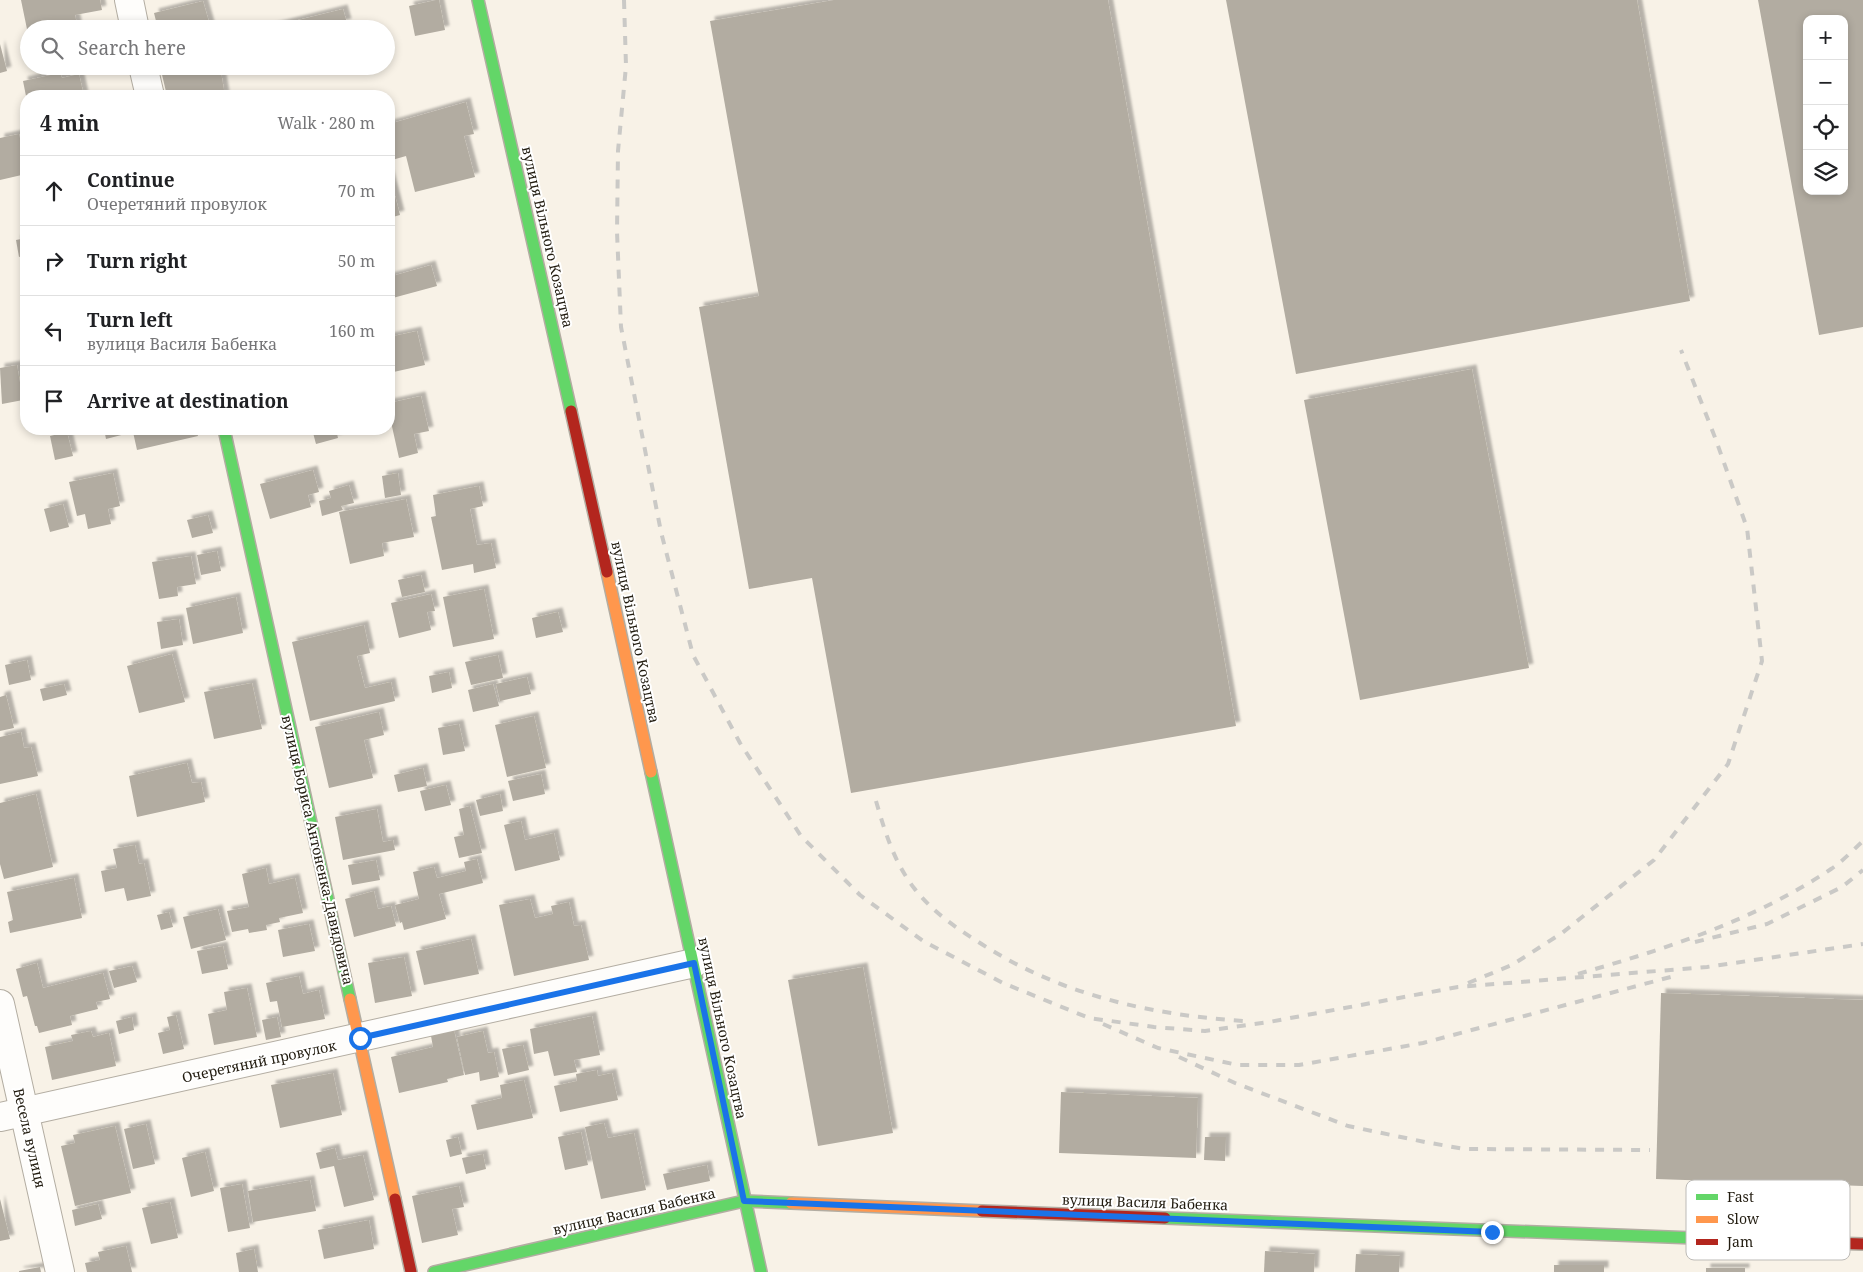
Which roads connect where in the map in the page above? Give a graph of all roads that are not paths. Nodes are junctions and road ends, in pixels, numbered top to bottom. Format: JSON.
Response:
{"nodes":[{"id":1,"x":129,"y":0,"type":"edge"},
{"id":2,"x":478,"y":0,"type":"edge"},
{"id":3,"x":133,"y":20,"type":"edge"},
{"id":4,"x":145,"y":75,"type":"edge"},
{"id":5,"x":149,"y":90,"type":"edge"},
{"id":6,"x":225,"y":435,"type":"edge"},
{"id":7,"x":694,"y":963,"type":"junction"},
{"id":8,"x":0,"y":1004,"type":"edge"},
{"id":9,"x":360,"y":1038,"type":"junction"},
{"id":10,"x":12,"y":1115,"type":"edge"},
{"id":11,"x":744,"y":1201,"type":"junction"},
{"id":12,"x":1686,"y":1238,"type":"edge"},
{"id":13,"x":1850,"y":1244,"type":"edge"},
{"id":14,"x":1863,"y":1244,"type":"edge"},
{"id":15,"x":60,"y":1272,"type":"edge"},
{"id":16,"x":411,"y":1272,"type":"edge"},
{"id":17,"x":434,"y":1272,"type":"edge"},
{"id":18,"x":761,"y":1272,"type":"edge"}],
"edges":[{"from":1,"to":3,"type":"street"},
{"from":2,"to":7,"type":"street","name":"вулиця Вільного Козацтва"},
{"from":4,"to":5,"type":"street"},
{"from":6,"to":9,"type":"street","name":"вулиця Бориса Антоненка-Давидовича"},
{"from":7,"to":9,"type":"street","name":"Очеретяний провулок"},
{"from":7,"to":11,"type":"street","name":"вулиця Вільного Козацтва"},
{"from":8,"to":10,"type":"street","name":"Весела вулиця"},
{"from":9,"to":10,"type":"street","name":"Очеретяний провулок"},
{"from":9,"to":16,"type":"street","name":"вулиця Бориса Антоненка-Давидовича"},
{"from":10,"to":15,"type":"street","name":"Весела вулиця"},
{"from":11,"to":12,"type":"street","name":"вулиця Василя Бабенка"},
{"from":11,"to":17,"type":"street","name":"вулиця Василя Бабенка"},
{"from":11,"to":18,"type":"street","name":"вулиця Вільного Козацтва"},
{"from":13,"to":14,"type":"street","name":"вулиця Василя Бабенка"}]}
